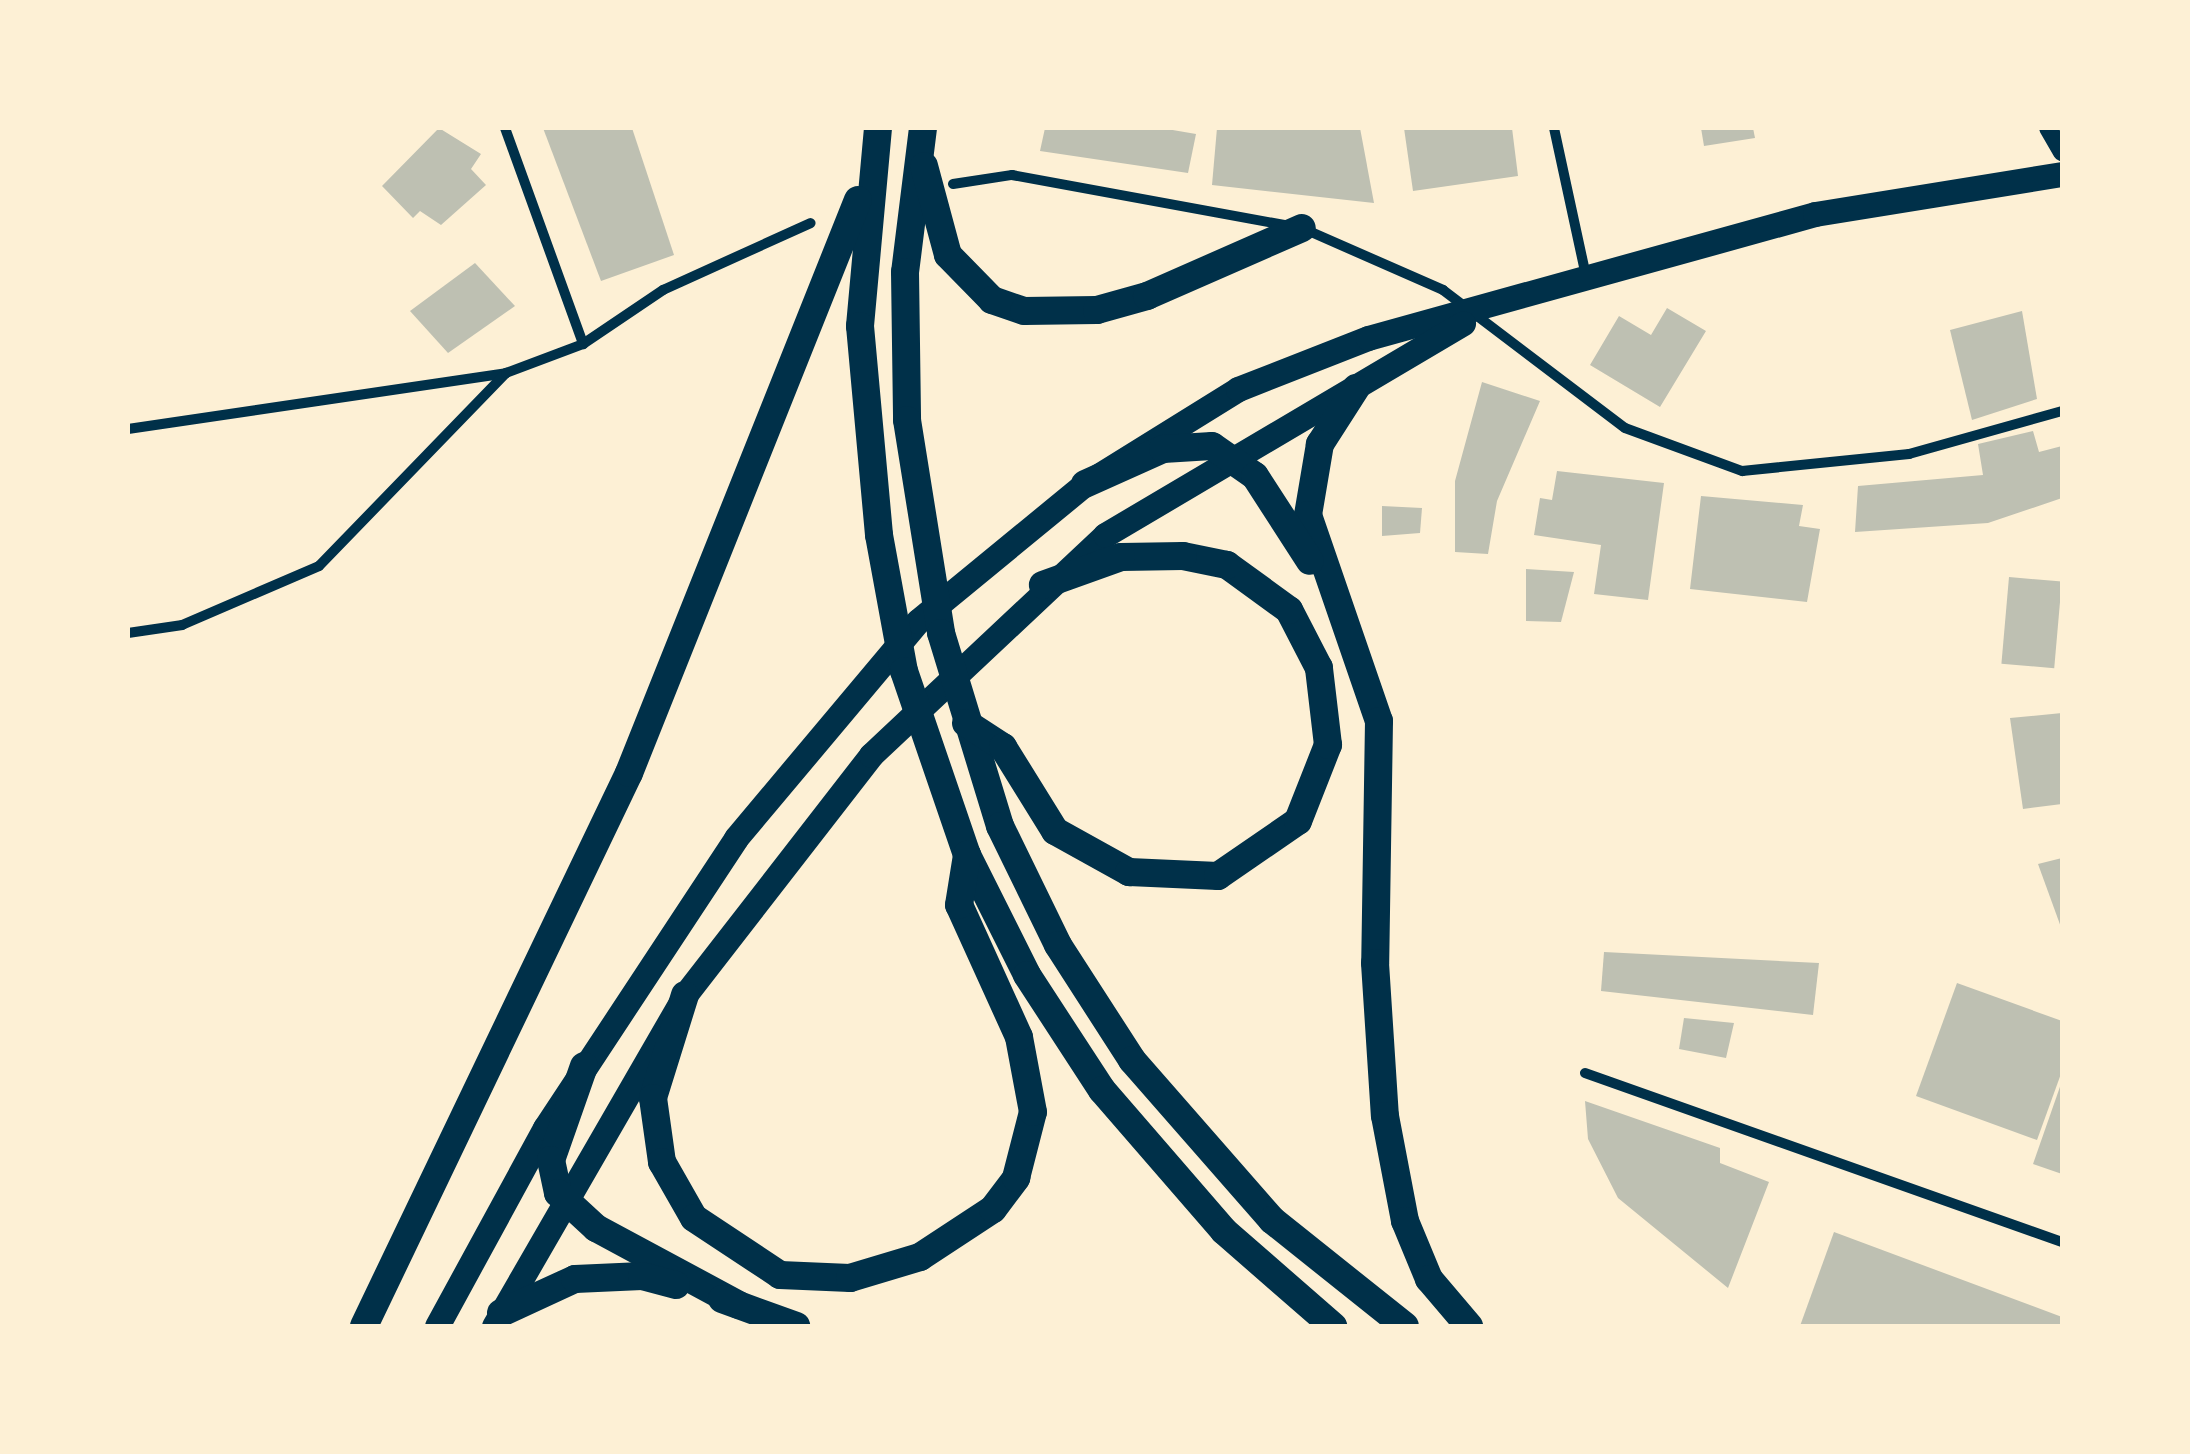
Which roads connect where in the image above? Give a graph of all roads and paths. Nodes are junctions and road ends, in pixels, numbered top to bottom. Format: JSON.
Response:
{"nodes":[{"id":1,"x":505,"y":128,"type":"edge"},
{"id":2,"x":1554,"y":128,"type":"edge"},
{"id":3,"x":2048,"y":128,"type":"edge"},
{"id":4,"x":877,"y":137,"type":"edge"},
{"id":5,"x":921,"y":137,"type":"edge"},
{"id":6,"x":2062,"y":152,"type":"edge"},
{"id":7,"x":2062,"y":174,"type":"edge"},
{"id":8,"x":953,"y":184,"type":"dead end"},
{"id":9,"x":811,"y":223,"type":"dead end"},
{"id":10,"x":1302,"y":228,"type":"junction"},
{"id":11,"x":1586,"y":276,"type":"junction"},
{"id":12,"x":1474,"y":316,"type":"junction"},
{"id":13,"x":584,"y":344,"type":"junction"},
{"id":14,"x":506,"y":373,"type":"junction"},
{"id":15,"x":1356,"y":388,"type":"junction"},
{"id":16,"x":2062,"y":412,"type":"edge"},
{"id":17,"x":128,"y":429,"type":"edge"},
{"id":18,"x":1230,"y":454,"type":"junction"},
{"id":19,"x":1085,"y":484,"type":"junction"},
{"id":20,"x":1042,"y":585,"type":"junction"},
{"id":21,"x":1337,"y":604,"type":"junction"},
{"id":22,"x":128,"y":633,"type":"edge"},
{"id":23,"x":966,"y":723,"type":"junction"},
{"id":24,"x":967,"y":855,"type":"junction"},
{"id":25,"x":686,"y":995,"type":"junction"},
{"id":26,"x":584,"y":1066,"type":"junction"},
{"id":27,"x":1585,"y":1073,"type":"dead end"},
{"id":28,"x":565,"y":1202,"type":"junction"},
{"id":29,"x":2062,"y":1242,"type":"edge"},
{"id":30,"x":738,"y":1304,"type":"junction"},
{"id":31,"x":498,"y":1320,"type":"edge"},
{"id":32,"x":364,"y":1326,"type":"edge"},
{"id":33,"x":437,"y":1326,"type":"edge"},
{"id":34,"x":796,"y":1326,"type":"edge"},
{"id":35,"x":1333,"y":1326,"type":"edge"},
{"id":36,"x":1405,"y":1326,"type":"edge"},
{"id":37,"x":1469,"y":1326,"type":"edge"}],
"edges":[{"from":1,"to":13,"type":"street"},
{"from":2,"to":11,"type":"street"},
{"from":3,"to":6,"type":"street"},
{"from":4,"to":24,"type":"highway"},
{"from":4,"to":32,"type":"highway"},
{"from":5,"to":10,"type":"highway"},
{"from":5,"to":23,"type":"highway"},
{"from":7,"to":11,"type":"main road"},
{"from":8,"to":10,"type":"street"},
{"from":9,"to":13,"type":"street"},
{"from":10,"to":12,"type":"street"},
{"from":11,"to":12,"type":"main road"},
{"from":12,"to":15,"type":"main road"},
{"from":12,"to":16,"type":"street"},
{"from":12,"to":19,"type":"main road"},
{"from":13,"to":14,"type":"street"},
{"from":14,"to":17,"type":"street"},
{"from":14,"to":22,"type":"street"},
{"from":15,"to":18,"type":"main road"},
{"from":15,"to":21,"type":"highway"},
{"from":18,"to":19,"type":"highway"},
{"from":18,"to":20,"type":"main road"},
{"from":18,"to":21,"type":"highway"},
{"from":19,"to":26,"type":"main road"},
{"from":20,"to":23,"type":"highway"},
{"from":20,"to":25,"type":"main road"},
{"from":21,"to":37,"type":"highway"},
{"from":23,"to":36,"type":"highway"},
{"from":24,"to":25,"type":"highway"},
{"from":24,"to":35,"type":"highway"},
{"from":25,"to":28,"type":"main road"},
{"from":26,"to":28,"type":"highway"},
{"from":26,"to":33,"type":"main road"},
{"from":27,"to":29,"type":"street"},
{"from":28,"to":30,"type":"highway"},
{"from":28,"to":31,"type":"main road"},
{"from":30,"to":31,"type":"highway"},
{"from":30,"to":34,"type":"highway"}]}
